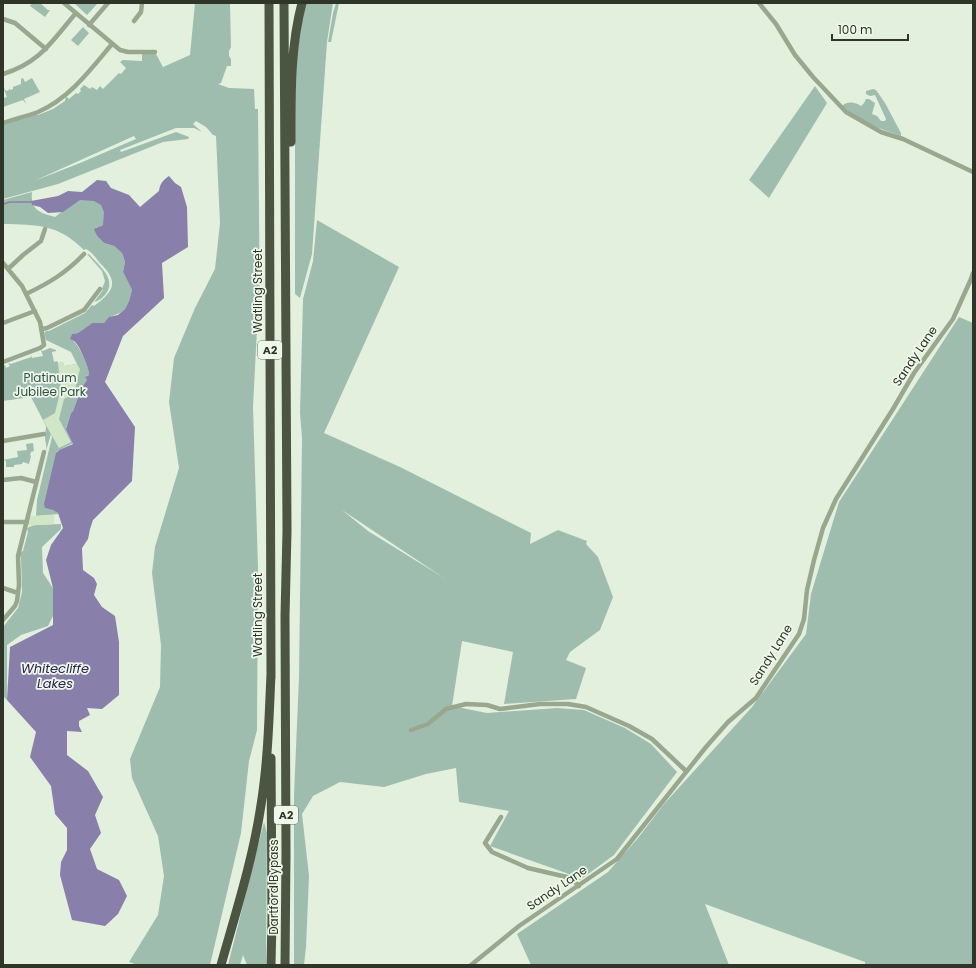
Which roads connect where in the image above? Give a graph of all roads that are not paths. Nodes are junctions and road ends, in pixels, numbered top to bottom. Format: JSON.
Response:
{"nodes":[{"id":1,"x":64,"y":3,"type":"edge"},
{"id":2,"x":108,"y":3,"type":"edge"},
{"id":3,"x":142,"y":3,"type":"edge"},
{"id":4,"x":268,"y":3,"type":"edge"},
{"id":5,"x":284,"y":3,"type":"edge"},
{"id":6,"x":302,"y":3,"type":"edge"},
{"id":7,"x":759,"y":3,"type":"edge"},
{"id":8,"x":76,"y":13,"type":"junction"},
{"id":9,"x":3,"y":19,"type":"edge"},
{"id":10,"x":134,"y":21,"type":"dead end"},
{"id":11,"x":89,"y":24,"type":"junction"},
{"id":12,"x":112,"y":44,"type":"junction"},
{"id":13,"x":46,"y":49,"type":"junction"},
{"id":14,"x":155,"y":52,"type":"dead end"},
{"id":15,"x":3,"y":74,"type":"edge"},
{"id":16,"x":3,"y":123,"type":"edge"},
{"id":17,"x":973,"y":172,"type":"edge"},
{"id":18,"x":45,"y":229,"type":"dead end"},
{"id":19,"x":285,"y":235,"type":"junction"},
{"id":20,"x":84,"y":254,"type":"dead end"},
{"id":21,"x":5,"y":267,"type":"edge"},
{"id":22,"x":973,"y":273,"type":"edge"},
{"id":23,"x":100,"y":289,"type":"dead end"},
{"id":24,"x":26,"y":294,"type":"junction"},
{"id":25,"x":34,"y":312,"type":"junction"},
{"id":26,"x":3,"y":323,"type":"edge"},
{"id":27,"x":42,"y":329,"type":"junction"},
{"id":28,"x":3,"y":362,"type":"edge"},
{"id":29,"x":44,"y":434,"type":"dead end"},
{"id":30,"x":3,"y":441,"type":"edge"},
{"id":31,"x":44,"y":452,"type":"dead end"},
{"id":32,"x":3,"y":480,"type":"edge"},
{"id":33,"x":36,"y":482,"type":"junction"},
{"id":34,"x":3,"y":522,"type":"edge"},
{"id":35,"x":26,"y":522,"type":"junction"},
{"id":36,"x":3,"y":588,"type":"edge"},
{"id":37,"x":18,"y":593,"type":"junction"},
{"id":38,"x":3,"y":620,"type":"edge"},
{"id":39,"x":271,"y":678,"type":"junction"},
{"id":40,"x":411,"y":730,"type":"dead end"},
{"id":41,"x":686,"y":771,"type":"junction"},
{"id":42,"x":501,"y":818,"type":"dead end"},
{"id":43,"x":579,"y":886,"type":"junction"},
{"id":44,"x":221,"y":965,"type":"edge"},
{"id":45,"x":271,"y":965,"type":"edge"},
{"id":46,"x":285,"y":965,"type":"edge"},
{"id":47,"x":471,"y":965,"type":"edge"}],
"edges":[{"from":1,"to":8,"type":"street"},
{"from":2,"to":11,"type":"street"},
{"from":3,"to":10,"type":"street"},
{"from":4,"to":39,"type":"highway","name":"Watling Street","number":"A2"},
{"from":5,"to":19,"type":"highway","number":"A2"},
{"from":6,"to":19,"type":"highway"},
{"from":7,"to":17,"type":"street"},
{"from":8,"to":11,"type":"street"},
{"from":8,"to":13,"type":"street"},
{"from":9,"to":13,"type":"street"},
{"from":11,"to":12,"type":"street"},
{"from":12,"to":14,"type":"street"},
{"from":12,"to":16,"type":"street"},
{"from":13,"to":15,"type":"street"},
{"from":18,"to":21,"type":"street"},
{"from":19,"to":46,"type":"highway","name":"Dartford Bypass","number":"A2"},
{"from":20,"to":24,"type":"street"},
{"from":21,"to":24,"type":"street"},
{"from":22,"to":41,"type":"street","name":"Sandy Lane"},
{"from":23,"to":27,"type":"street"},
{"from":24,"to":25,"type":"street"},
{"from":25,"to":26,"type":"street"},
{"from":25,"to":27,"type":"street"},
{"from":27,"to":28,"type":"street"},
{"from":29,"to":30,"type":"street"},
{"from":31,"to":33,"type":"street"},
{"from":32,"to":33,"type":"street"},
{"from":33,"to":35,"type":"street"},
{"from":34,"to":35,"type":"street"},
{"from":35,"to":37,"type":"street"},
{"from":36,"to":37,"type":"street"},
{"from":37,"to":38,"type":"street"},
{"from":39,"to":44,"type":"highway","number":"A2"},
{"from":39,"to":45,"type":"highway","name":"Dartford Bypass","number":"A2"},
{"from":40,"to":41,"type":"street"},
{"from":41,"to":43,"type":"street","name":"Sandy Lane"},
{"from":42,"to":43,"type":"street"},
{"from":43,"to":47,"type":"street","name":"Sandy Lane"}]}
